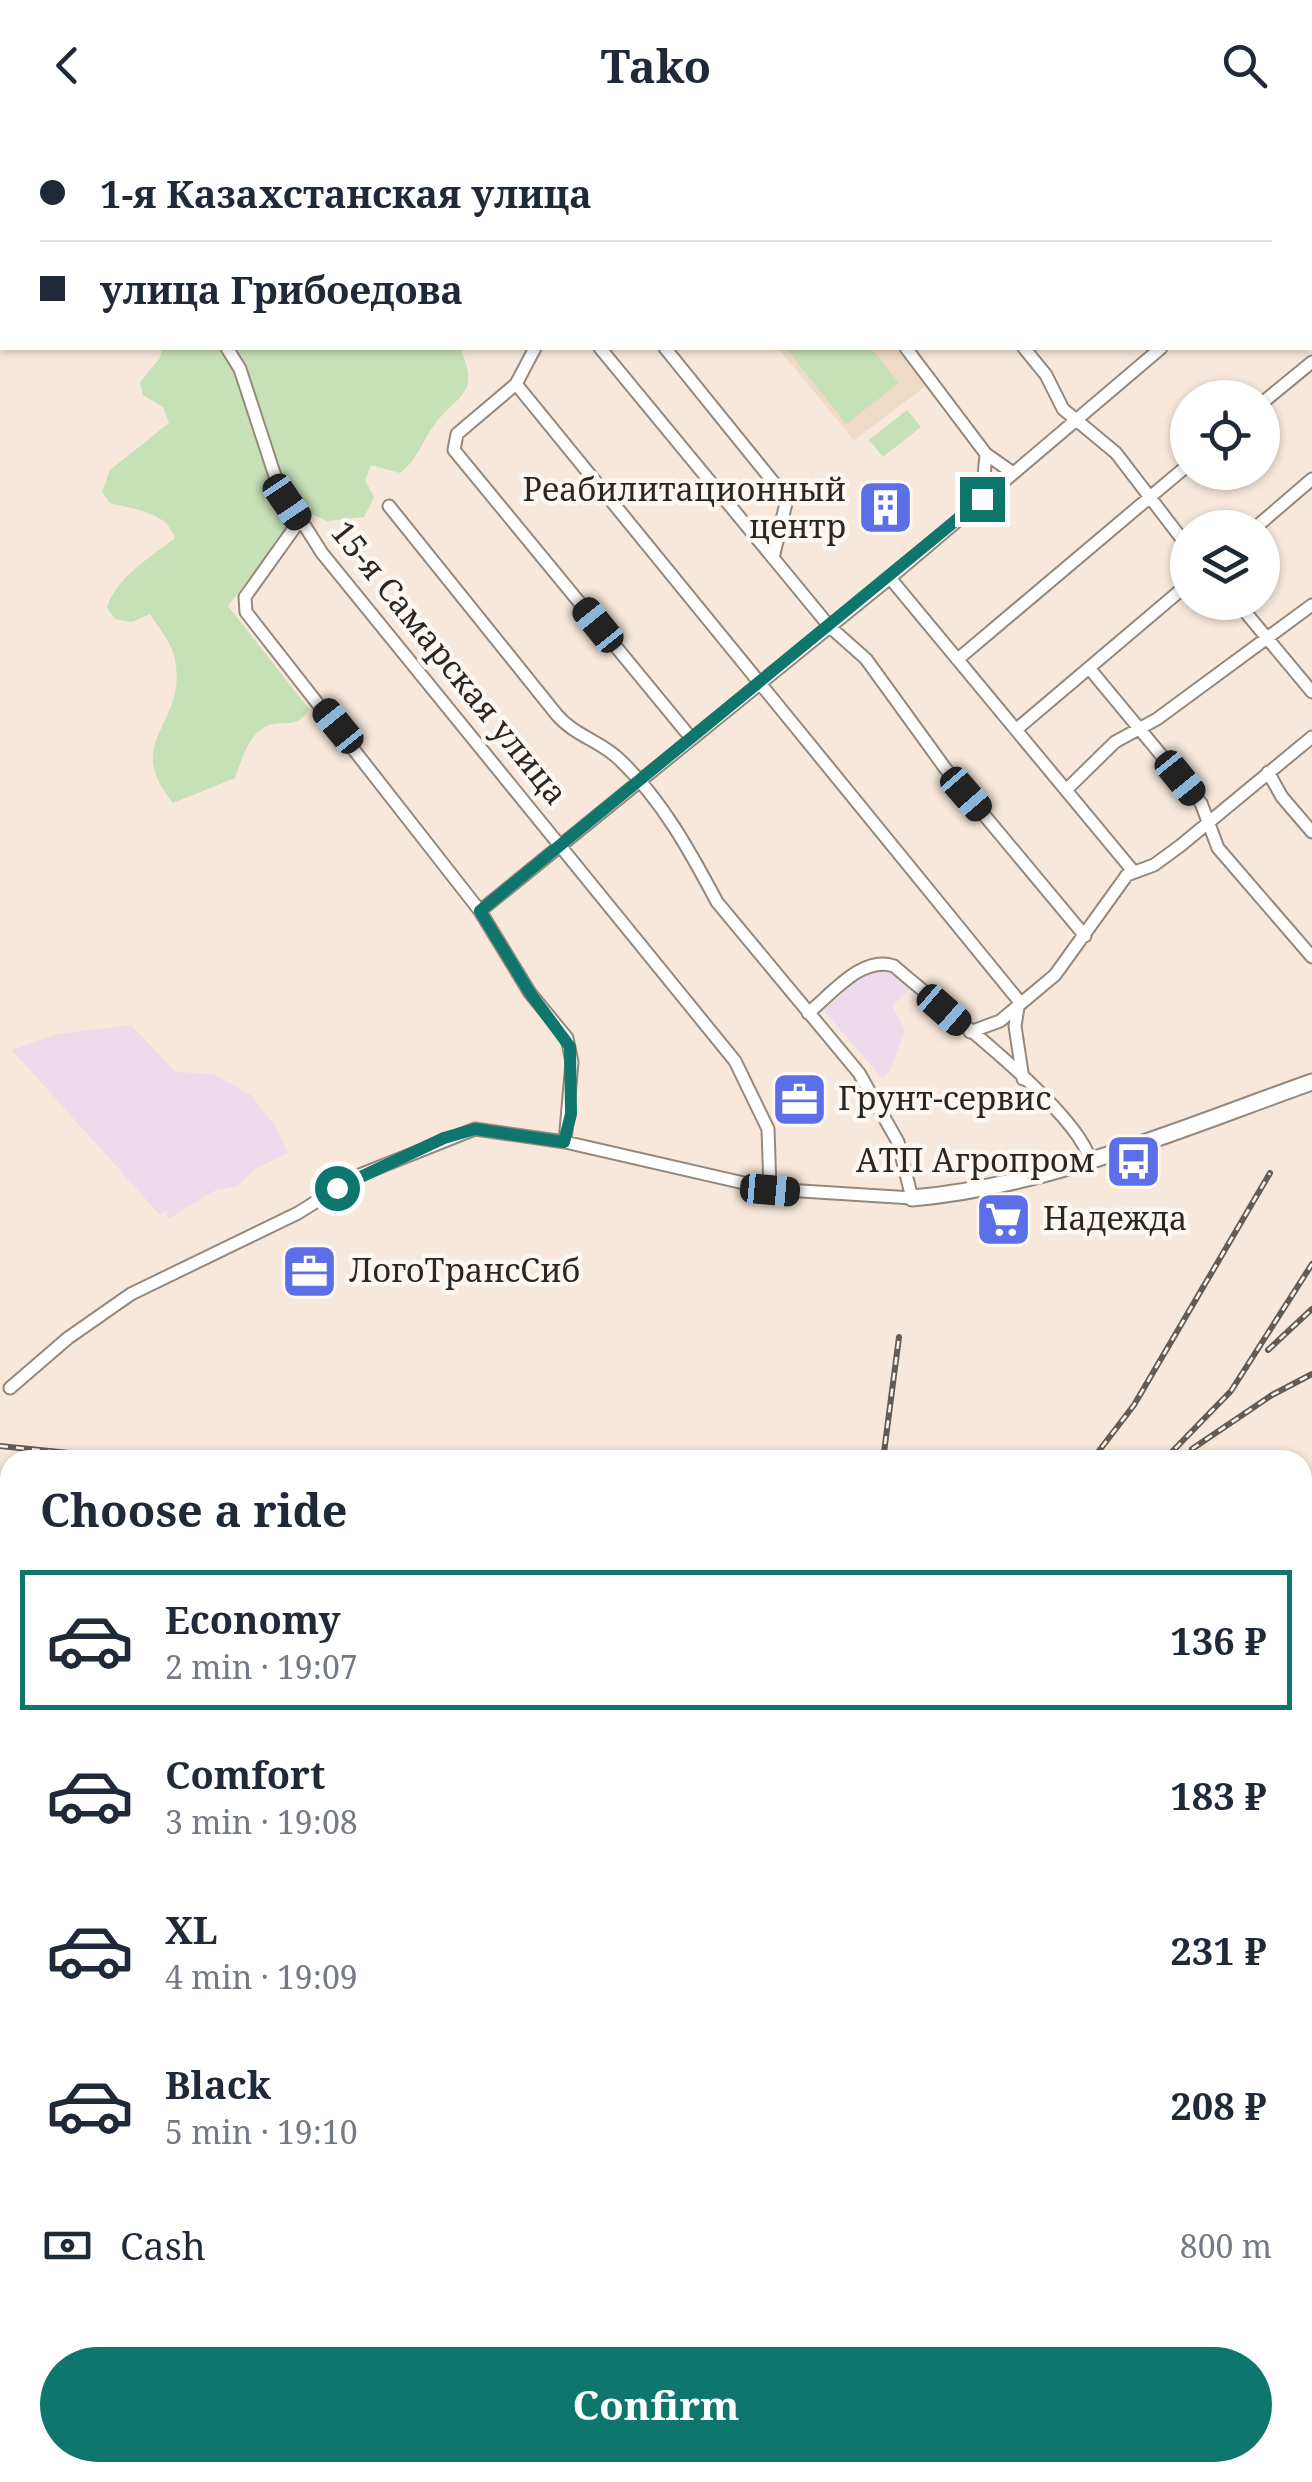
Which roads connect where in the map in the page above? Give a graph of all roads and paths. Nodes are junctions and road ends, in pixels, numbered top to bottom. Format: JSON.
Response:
{"nodes":[{"id":1,"x":229,"y":350,"type":"edge"},
{"id":2,"x":534,"y":350,"type":"edge"},
{"id":3,"x":602,"y":350,"type":"edge"},
{"id":4,"x":667,"y":350,"type":"edge"},
{"id":5,"x":908,"y":350,"type":"edge"},
{"id":6,"x":1025,"y":350,"type":"edge"},
{"id":7,"x":1140,"y":350,"type":"edge"},
{"id":8,"x":1158,"y":350,"type":"edge"},
{"id":9,"x":1147,"y":359,"type":"junction"},
{"id":10,"x":1312,"y":362,"type":"edge"},
{"id":11,"x":516,"y":384,"type":"junction"},
{"id":12,"x":1280,"y":388,"type":"edge"},
{"id":13,"x":1074,"y":419,"type":"junction"},
{"id":14,"x":986,"y":454,"type":"junction"},
{"id":15,"x":1013,"y":473,"type":"junction"},
{"id":16,"x":1312,"y":479,"type":"edge"},
{"id":17,"x":1170,"y":480,"type":"edge"},
{"id":18,"x":1151,"y":495,"type":"junction"},
{"id":19,"x":982,"y":499,"type":"junction"},
{"id":20,"x":389,"y":506,"type":"dead end"},
{"id":21,"x":1276,"y":510,"type":"edge"},
{"id":22,"x":300,"y":520,"type":"junction"},
{"id":23,"x":1170,"y":522,"type":"edge"},
{"id":24,"x":774,"y":558,"type":"junction"},
{"id":25,"x":890,"y":578,"type":"junction"},
{"id":26,"x":1170,"y":599,"type":"edge"},
{"id":27,"x":1312,"y":605,"type":"edge"},
{"id":28,"x":1252,"y":620,"type":"edge"},
{"id":29,"x":830,"y":627,"type":"junction"},
{"id":30,"x":1266,"y":637,"type":"junction"},
{"id":31,"x":958,"y":659,"type":"junction"},
{"id":32,"x":1089,"y":668,"type":"junction"},
{"id":33,"x":759,"y":685,"type":"junction"},
{"id":34,"x":1312,"y":692,"type":"edge"},
{"id":35,"x":1018,"y":728,"type":"junction"},
{"id":36,"x":1139,"y":728,"type":"junction"},
{"id":37,"x":1312,"y":737,"type":"edge"},
{"id":38,"x":691,"y":738,"type":"junction"},
{"id":39,"x":1268,"y":772,"type":"junction"},
{"id":40,"x":639,"y":780,"type":"junction"},
{"id":41,"x":1066,"y":790,"type":"junction"},
{"id":42,"x":1206,"y":820,"type":"junction"},
{"id":43,"x":1312,"y":832,"type":"edge"},
{"id":44,"x":560,"y":844,"type":"junction"},
{"id":45,"x":1133,"y":871,"type":"junction"},
{"id":46,"x":480,"y":911,"type":"junction"},
{"id":47,"x":1085,"y":936,"type":"junction"},
{"id":48,"x":1312,"y":957,"type":"edge"},
{"id":49,"x":1019,"y":1001,"type":"junction"},
{"id":50,"x":808,"y":1014,"type":"junction"},
{"id":51,"x":970,"y":1032,"type":"junction"},
{"id":52,"x":1023,"y":1079,"type":"junction"},
{"id":53,"x":1312,"y":1082,"type":"edge"},
{"id":54,"x":564,"y":1142,"type":"junction"},
{"id":55,"x":1090,"y":1160,"type":"junction"},
{"id":56,"x":770,"y":1190,"type":"junction"},
{"id":57,"x":912,"y":1198,"type":"junction"},
{"id":58,"x":10,"y":1388,"type":"dead end"}],
"edges":[{"from":1,"to":22,"type":"street","name":"15-я Самарская улица"},
{"from":2,"to":11,"type":"street"},
{"from":3,"to":24,"type":"street"},
{"from":4,"to":24,"type":"street"},
{"from":5,"to":14,"type":"street"},
{"from":6,"to":13,"type":"street"},
{"from":7,"to":9,"type":"street"},
{"from":8,"to":9,"type":"street"},
{"from":9,"to":13,"type":"street"},
{"from":10,"to":12,"type":"street"},
{"from":11,"to":33,"type":"street"},
{"from":11,"to":38,"type":"street"},
{"from":13,"to":15,"type":"street"},
{"from":13,"to":18,"type":"street"},
{"from":14,"to":15,"type":"street"},
{"from":14,"to":19,"type":"street"},
{"from":15,"to":19,"type":"street"},
{"from":16,"to":21,"type":"street"},
{"from":17,"to":18,"type":"street"},
{"from":18,"to":23,"type":"street"},
{"from":18,"to":31,"type":"street"},
{"from":19,"to":25,"type":"street"},
{"from":20,"to":40,"type":"street"},
{"from":22,"to":44,"type":"street","name":"15-я Самарская улица"},
{"from":22,"to":46,"type":"street"},
{"from":24,"to":29,"type":"street"},
{"from":25,"to":29,"type":"street"},
{"from":25,"to":31,"type":"street"},
{"from":26,"to":32,"type":"street"},
{"from":27,"to":30,"type":"street"},
{"from":28,"to":30,"type":"street"},
{"from":29,"to":33,"type":"street"},
{"from":29,"to":47,"type":"street"},
{"from":30,"to":34,"type":"street"},
{"from":30,"to":36,"type":"street"},
{"from":31,"to":35,"type":"street"},
{"from":32,"to":35,"type":"street"},
{"from":32,"to":36,"type":"street"},
{"from":33,"to":38,"type":"street"},
{"from":33,"to":49,"type":"street"},
{"from":35,"to":41,"type":"street"},
{"from":36,"to":41,"type":"street"},
{"from":36,"to":42,"type":"street"},
{"from":37,"to":39,"type":"street"},
{"from":38,"to":40,"type":"street"},
{"from":39,"to":42,"type":"street"},
{"from":39,"to":43,"type":"street"},
{"from":40,"to":44,"type":"street"},
{"from":40,"to":50,"type":"street"},
{"from":41,"to":45,"type":"street"},
{"from":42,"to":45,"type":"street"},
{"from":42,"to":48,"type":"street"},
{"from":44,"to":46,"type":"street"},
{"from":44,"to":56,"type":"street","name":"15-я Самарская улица"},
{"from":45,"to":47,"type":"street"},
{"from":46,"to":54,"type":"street"},
{"from":47,"to":49,"type":"street"},
{"from":49,"to":51,"type":"street"},
{"from":49,"to":52,"type":"street"},
{"from":50,"to":51,"type":"street"},
{"from":50,"to":57,"type":"street"},
{"from":51,"to":52,"type":"street"},
{"from":52,"to":55,"type":"street"},
{"from":53,"to":55,"type":"street"},
{"from":54,"to":56,"type":"street"},
{"from":54,"to":58,"type":"street"},
{"from":55,"to":57,"type":"street"},
{"from":56,"to":57,"type":"street"}]}
